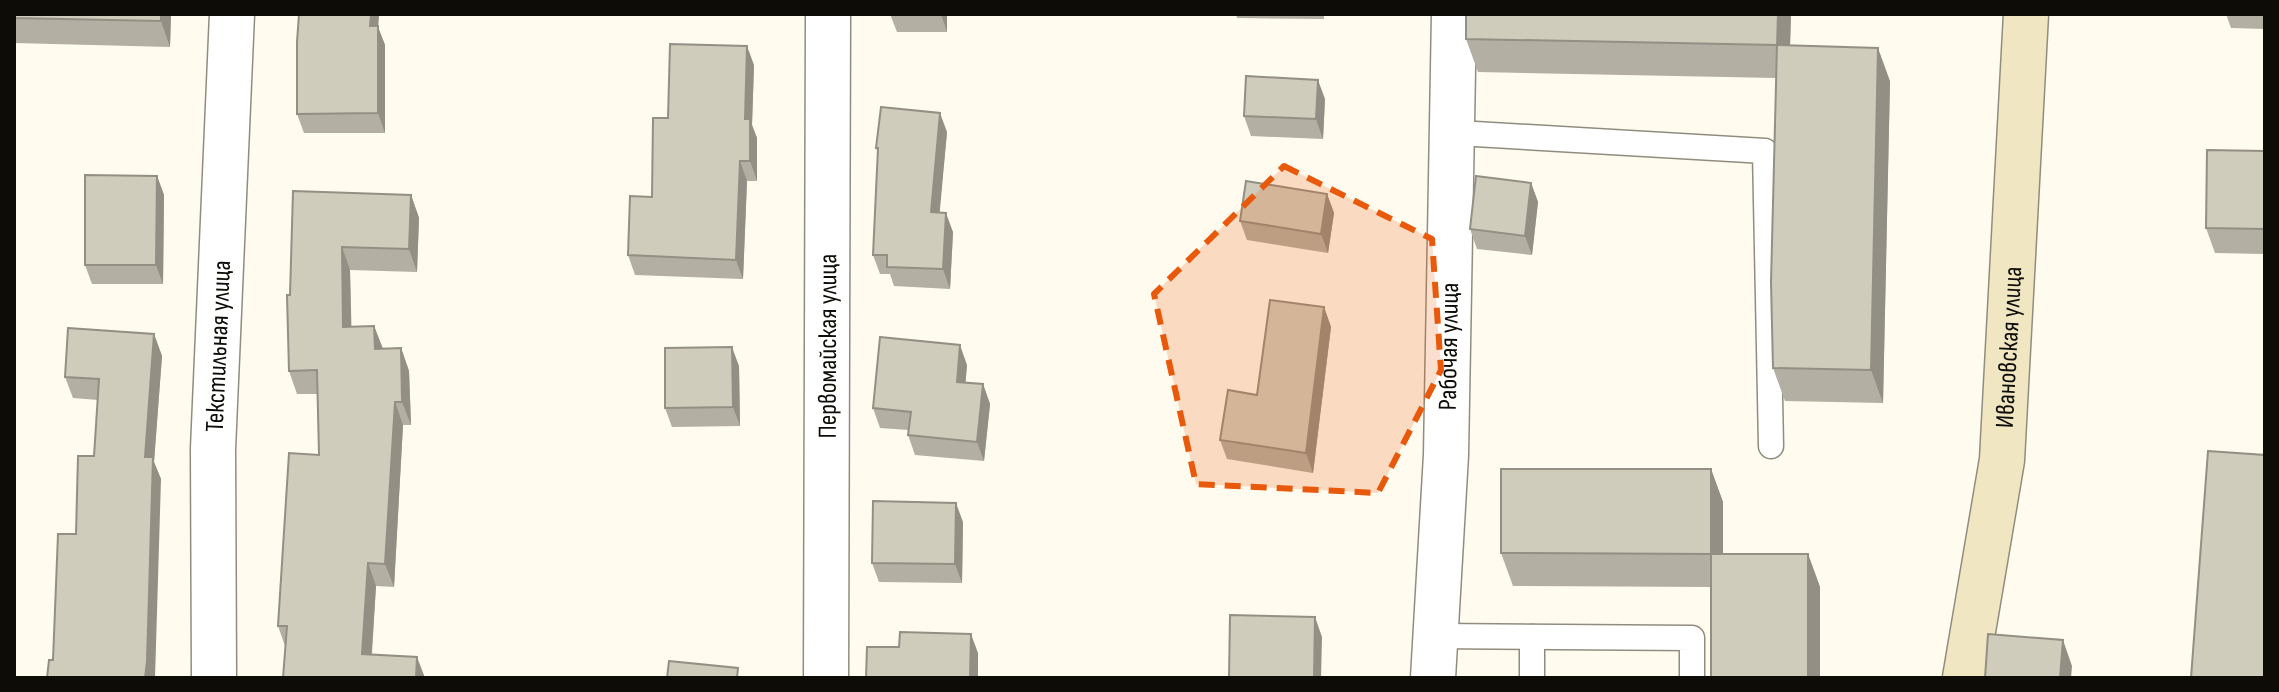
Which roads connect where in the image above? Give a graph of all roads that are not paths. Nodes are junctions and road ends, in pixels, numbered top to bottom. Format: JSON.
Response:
{"nodes":[{"id":1,"x":232,"y":14,"type":"edge"},
{"id":2,"x":828,"y":14,"type":"edge"},
{"id":3,"x":1454,"y":14,"type":"edge"},
{"id":4,"x":2026,"y":14,"type":"edge"},
{"id":5,"x":1475,"y":134,"type":"dead end"},
{"id":6,"x":1771,"y":446,"type":"dead end"},
{"id":7,"x":1532,"y":637,"type":"junction"},
{"id":8,"x":1435,"y":657,"type":"edge"},
{"id":9,"x":214,"y":678,"type":"edge"},
{"id":10,"x":826,"y":678,"type":"edge"},
{"id":11,"x":1532,"y":678,"type":"edge"},
{"id":12,"x":1692,"y":678,"type":"edge"},
{"id":13,"x":1965,"y":678,"type":"edge"}],
"edges":[{"from":1,"to":9,"type":"street","name":"Текстильная улица"},
{"from":2,"to":10,"type":"street","name":"Первомайская улица"},
{"from":3,"to":8,"type":"street","name":"Рабочая улица"},
{"from":4,"to":13,"type":"street","name":"Ивановская улица"},
{"from":5,"to":6,"type":"lane"},
{"from":7,"to":8,"type":"lane"},
{"from":7,"to":11,"type":"lane"},
{"from":7,"to":12,"type":"lane"}]}
